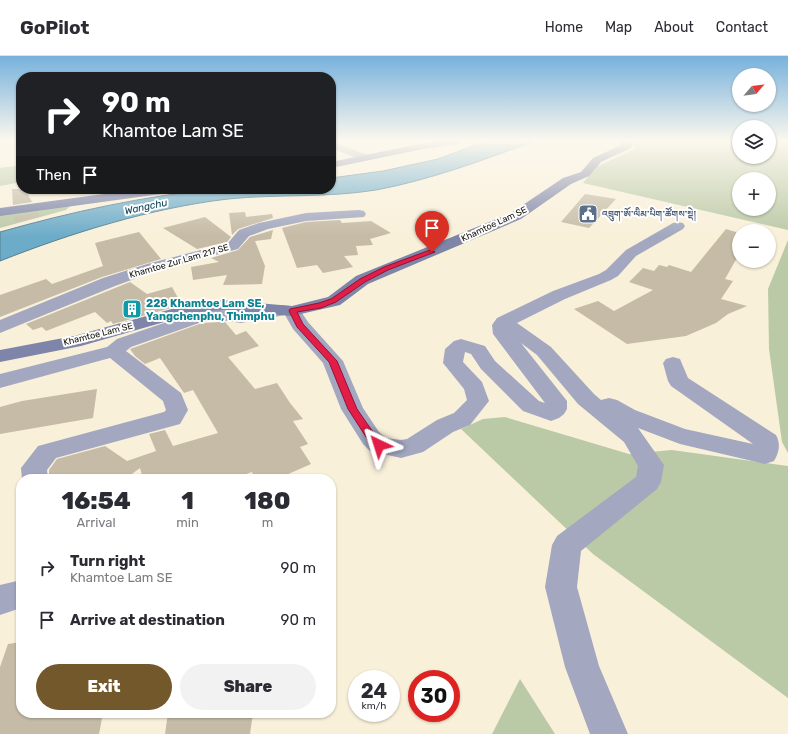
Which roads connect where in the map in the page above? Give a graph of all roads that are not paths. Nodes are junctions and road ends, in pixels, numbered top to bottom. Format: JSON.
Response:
{"nodes":[{"id":1,"x":585,"y":173,"type":"edge"},
{"id":2,"x":131,"y":194,"type":"edge"},
{"id":3,"x":0,"y":212,"type":"edge"},
{"id":4,"x":359,"y":214,"type":"dead end"},
{"id":5,"x":678,"y":226,"type":"dead end"},
{"id":6,"x":287,"y":310,"type":"junction"},
{"id":7,"x":504,"y":322,"type":"junction"},
{"id":8,"x":0,"y":327,"type":"edge"},
{"id":9,"x":114,"y":351,"type":"junction"},
{"id":10,"x":0,"y":356,"type":"edge"},
{"id":11,"x":673,"y":363,"type":"dead end"},
{"id":12,"x":0,"y":381,"type":"edge"},
{"id":13,"x":572,"y":382,"type":"junction"},
{"id":14,"x":35,"y":474,"type":"edge"},
{"id":15,"x":16,"y":595,"type":"edge"},
{"id":16,"x":0,"y":600,"type":"edge"},
{"id":17,"x":609,"y":734,"type":"edge"}],
"edges":[{"from":1,"to":6,"type":"main road","name":"Khamtoe Lam SE"},
{"from":2,"to":3,"type":"main road"},
{"from":4,"to":8,"type":"street","name":"Khamtoe Zur Lam 217 SE"},
{"from":5,"to":7,"type":"street"},
{"from":6,"to":7,"type":"street"},
{"from":6,"to":9,"type":"street"},
{"from":6,"to":10,"type":"main road","name":"Khamtoe Lam SE"},
{"from":7,"to":13,"type":"street"},
{"from":9,"to":12,"type":"street"},
{"from":9,"to":14,"type":"street"},
{"from":11,"to":13,"type":"street"},
{"from":13,"to":17,"type":"street"},
{"from":15,"to":16,"type":"street"}]}
